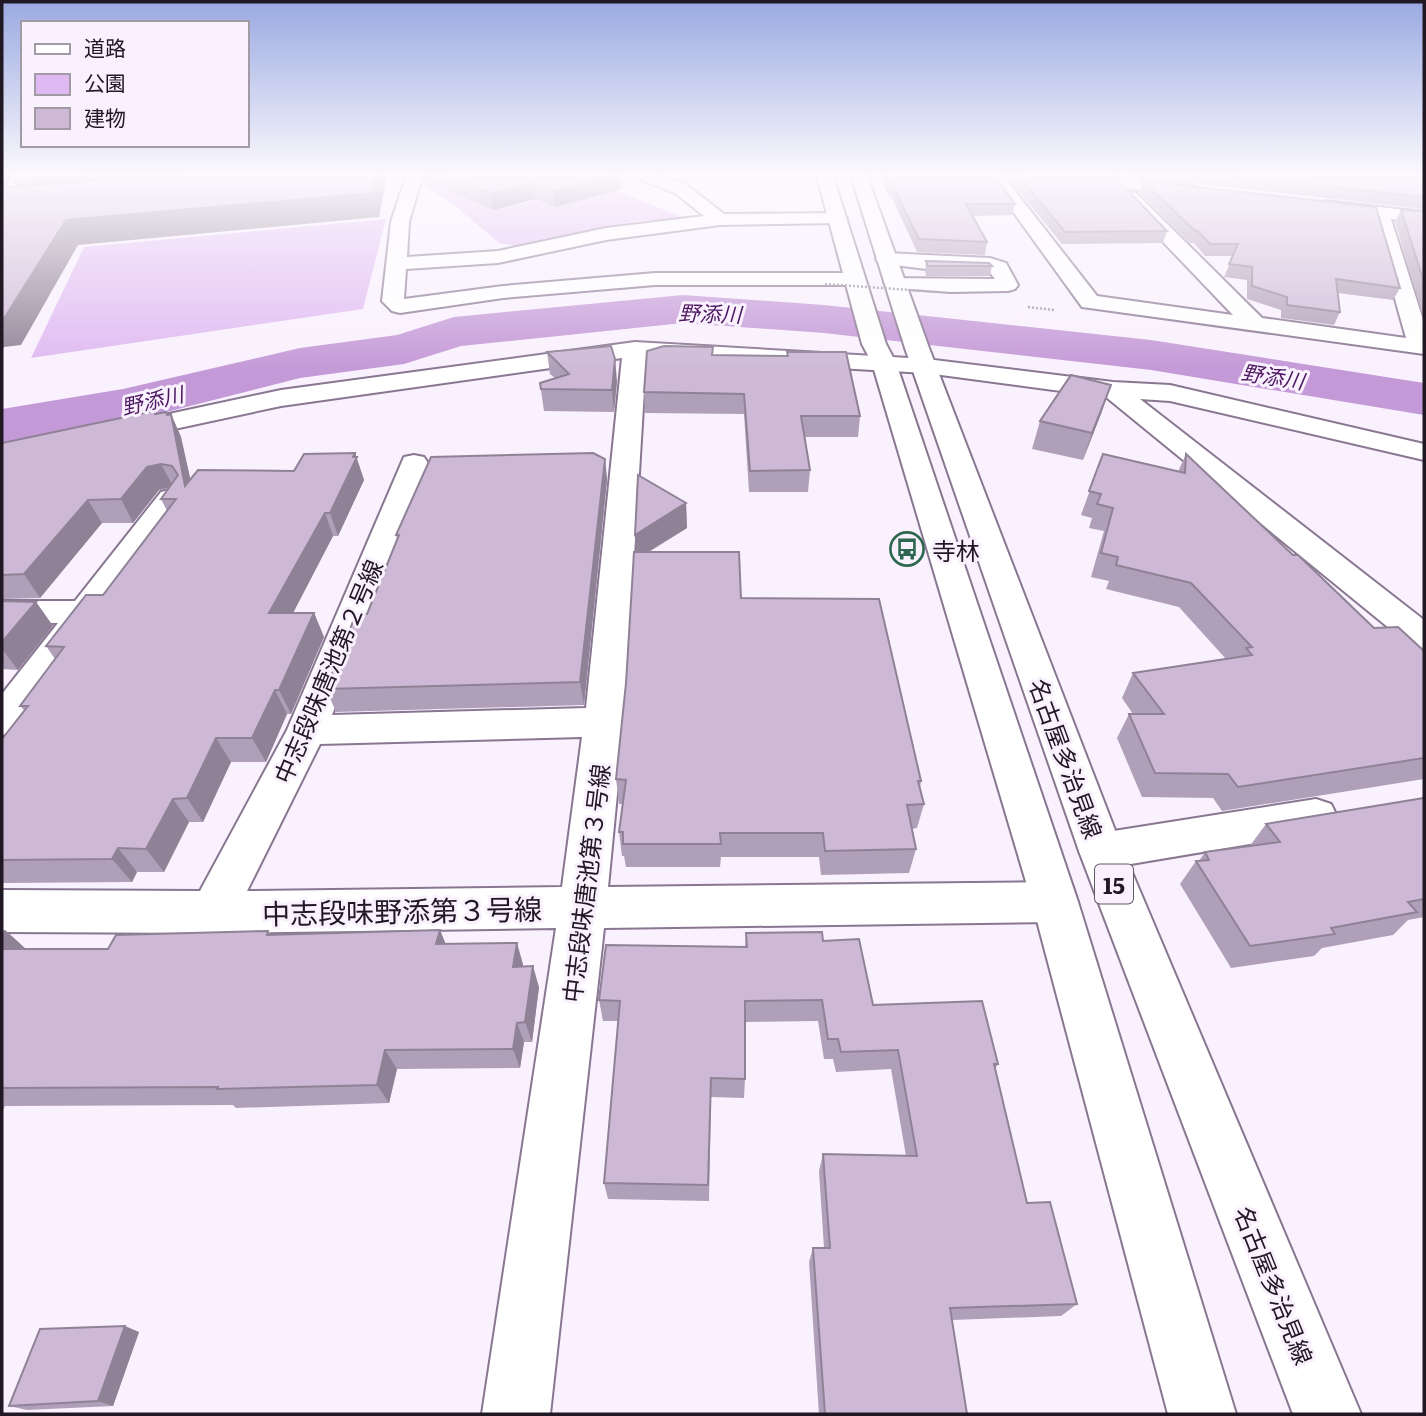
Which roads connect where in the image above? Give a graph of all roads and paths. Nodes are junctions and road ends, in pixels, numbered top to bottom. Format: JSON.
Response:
{"nodes":[{"id":1,"x":399,"y":239,"type":"edge"},
{"id":2,"x":582,"y":239,"type":"edge"},
{"id":3,"x":844,"y":239,"type":"edge"},
{"id":4,"x":880,"y":239,"type":"edge"},
{"id":5,"x":1043,"y":239,"type":"edge"},
{"id":6,"x":1172,"y":239,"type":"edge"},
{"id":7,"x":1388,"y":239,"type":"edge"},
{"id":8,"x":1030,"y":256,"type":"dead end"},
{"id":9,"x":1056,"y":256,"type":"junction"},
{"id":10,"x":886,"y":258,"type":"junction"},
{"id":11,"x":397,"y":264,"type":"junction"},
{"id":12,"x":825,"y":284,"type":"dead end"},
{"id":13,"x":857,"y":287,"type":"junction"},
{"id":14,"x":897,"y":290,"type":"junction"},
{"id":15,"x":939,"y":292,"type":"dead end"},
{"id":16,"x":1254,"y":323,"type":"junction"},
{"id":17,"x":1422,"y":346,"type":"edge"},
{"id":18,"x":635,"y":349,"type":"junction"},
{"id":19,"x":900,"y":355,"type":"junction"},
{"id":20,"x":1113,"y":390,"type":"junction"},
{"id":21,"x":96,"y":438,"type":"edge"},
{"id":22,"x":1424,"y":452,"type":"edge"},
{"id":23,"x":414,"y":463,"type":"dead end"},
{"id":24,"x":172,"y":498,"type":"edge"},
{"id":25,"x":2,"y":611,"type":"edge"},
{"id":26,"x":85,"y":612,"type":"junction"},
{"id":27,"x":1424,"y":638,"type":"edge"},
{"id":28,"x":2,"y":721,"type":"edge"},
{"id":29,"x":604,"y":722,"type":"junction"},
{"id":30,"x":307,"y":730,"type":"junction"},
{"id":31,"x":1357,"y":809,"type":"edge"},
{"id":32,"x":1101,"y":851,"type":"junction"},
{"id":33,"x":1055,"y":902,"type":"junction"},
{"id":34,"x":583,"y":908,"type":"junction"},
{"id":35,"x":2,"y":911,"type":"edge"},
{"id":36,"x":214,"y":912,"type":"junction"},
{"id":37,"x":516,"y":1414,"type":"edge"},
{"id":38,"x":1202,"y":1414,"type":"edge"},
{"id":39,"x":1327,"y":1414,"type":"edge"}],
"edges":[{"from":1,"to":11,"type":"street"},
{"from":2,"to":11,"type":"street"},
{"from":3,"to":13,"type":"street","name":"名古屋多治見線","number":"15"},
{"from":4,"to":10,"type":"street","name":"名古屋多治見線","number":"15"},
{"from":5,"to":9,"type":"street"},
{"from":6,"to":16,"type":"street"},
{"from":7,"to":17,"type":"street"},
{"from":8,"to":9,"type":"street"},
{"from":9,"to":16,"type":"street"},
{"from":10,"to":14,"type":"street","name":"名古屋多治見線","number":"15"},
{"from":10,"to":14,"type":"street"},
{"from":11,"to":13,"type":"street"},
{"from":12,"to":15,"type":"path","bridge":true},
{"from":13,"to":19,"type":"street","name":"名古屋多治見線","number":"15"},
{"from":14,"to":19,"type":"street","name":"名古屋多治見線","number":"15"},
{"from":16,"to":17,"type":"street"},
{"from":18,"to":19,"type":"street"},
{"from":18,"to":21,"type":"street"},
{"from":18,"to":29,"type":"street","name":"中志段味唐池第３号線"},
{"from":19,"to":20,"type":"street"},
{"from":19,"to":32,"type":"street","name":"名古屋多治見線","number":"15"},
{"from":19,"to":33,"type":"street","name":"名古屋多治見線","number":"15"},
{"from":20,"to":22,"type":"street"},
{"from":20,"to":27,"type":"street"},
{"from":23,"to":30,"type":"street","name":"中志段味唐池第２号線"},
{"from":24,"to":26,"type":"street"},
{"from":25,"to":26,"type":"street"},
{"from":26,"to":28,"type":"street"},
{"from":29,"to":30,"type":"street"},
{"from":29,"to":34,"type":"street","name":"中志段味唐池第３号線"},
{"from":30,"to":36,"type":"street","name":"中志段味唐池第２号線"},
{"from":31,"to":32,"type":"street"},
{"from":32,"to":39,"type":"street","name":"名古屋多治見線","number":"15"},
{"from":33,"to":34,"type":"street","name":"中志段味野添第３号線"},
{"from":33,"to":38,"type":"street","name":"名古屋多治見線","number":"15"},
{"from":34,"to":36,"type":"street","name":"中志段味野添第３号線"},
{"from":34,"to":37,"type":"street","name":"中志段味唐池第３号線"},
{"from":35,"to":36,"type":"street","name":"中志段味野添第３号線"}]}
